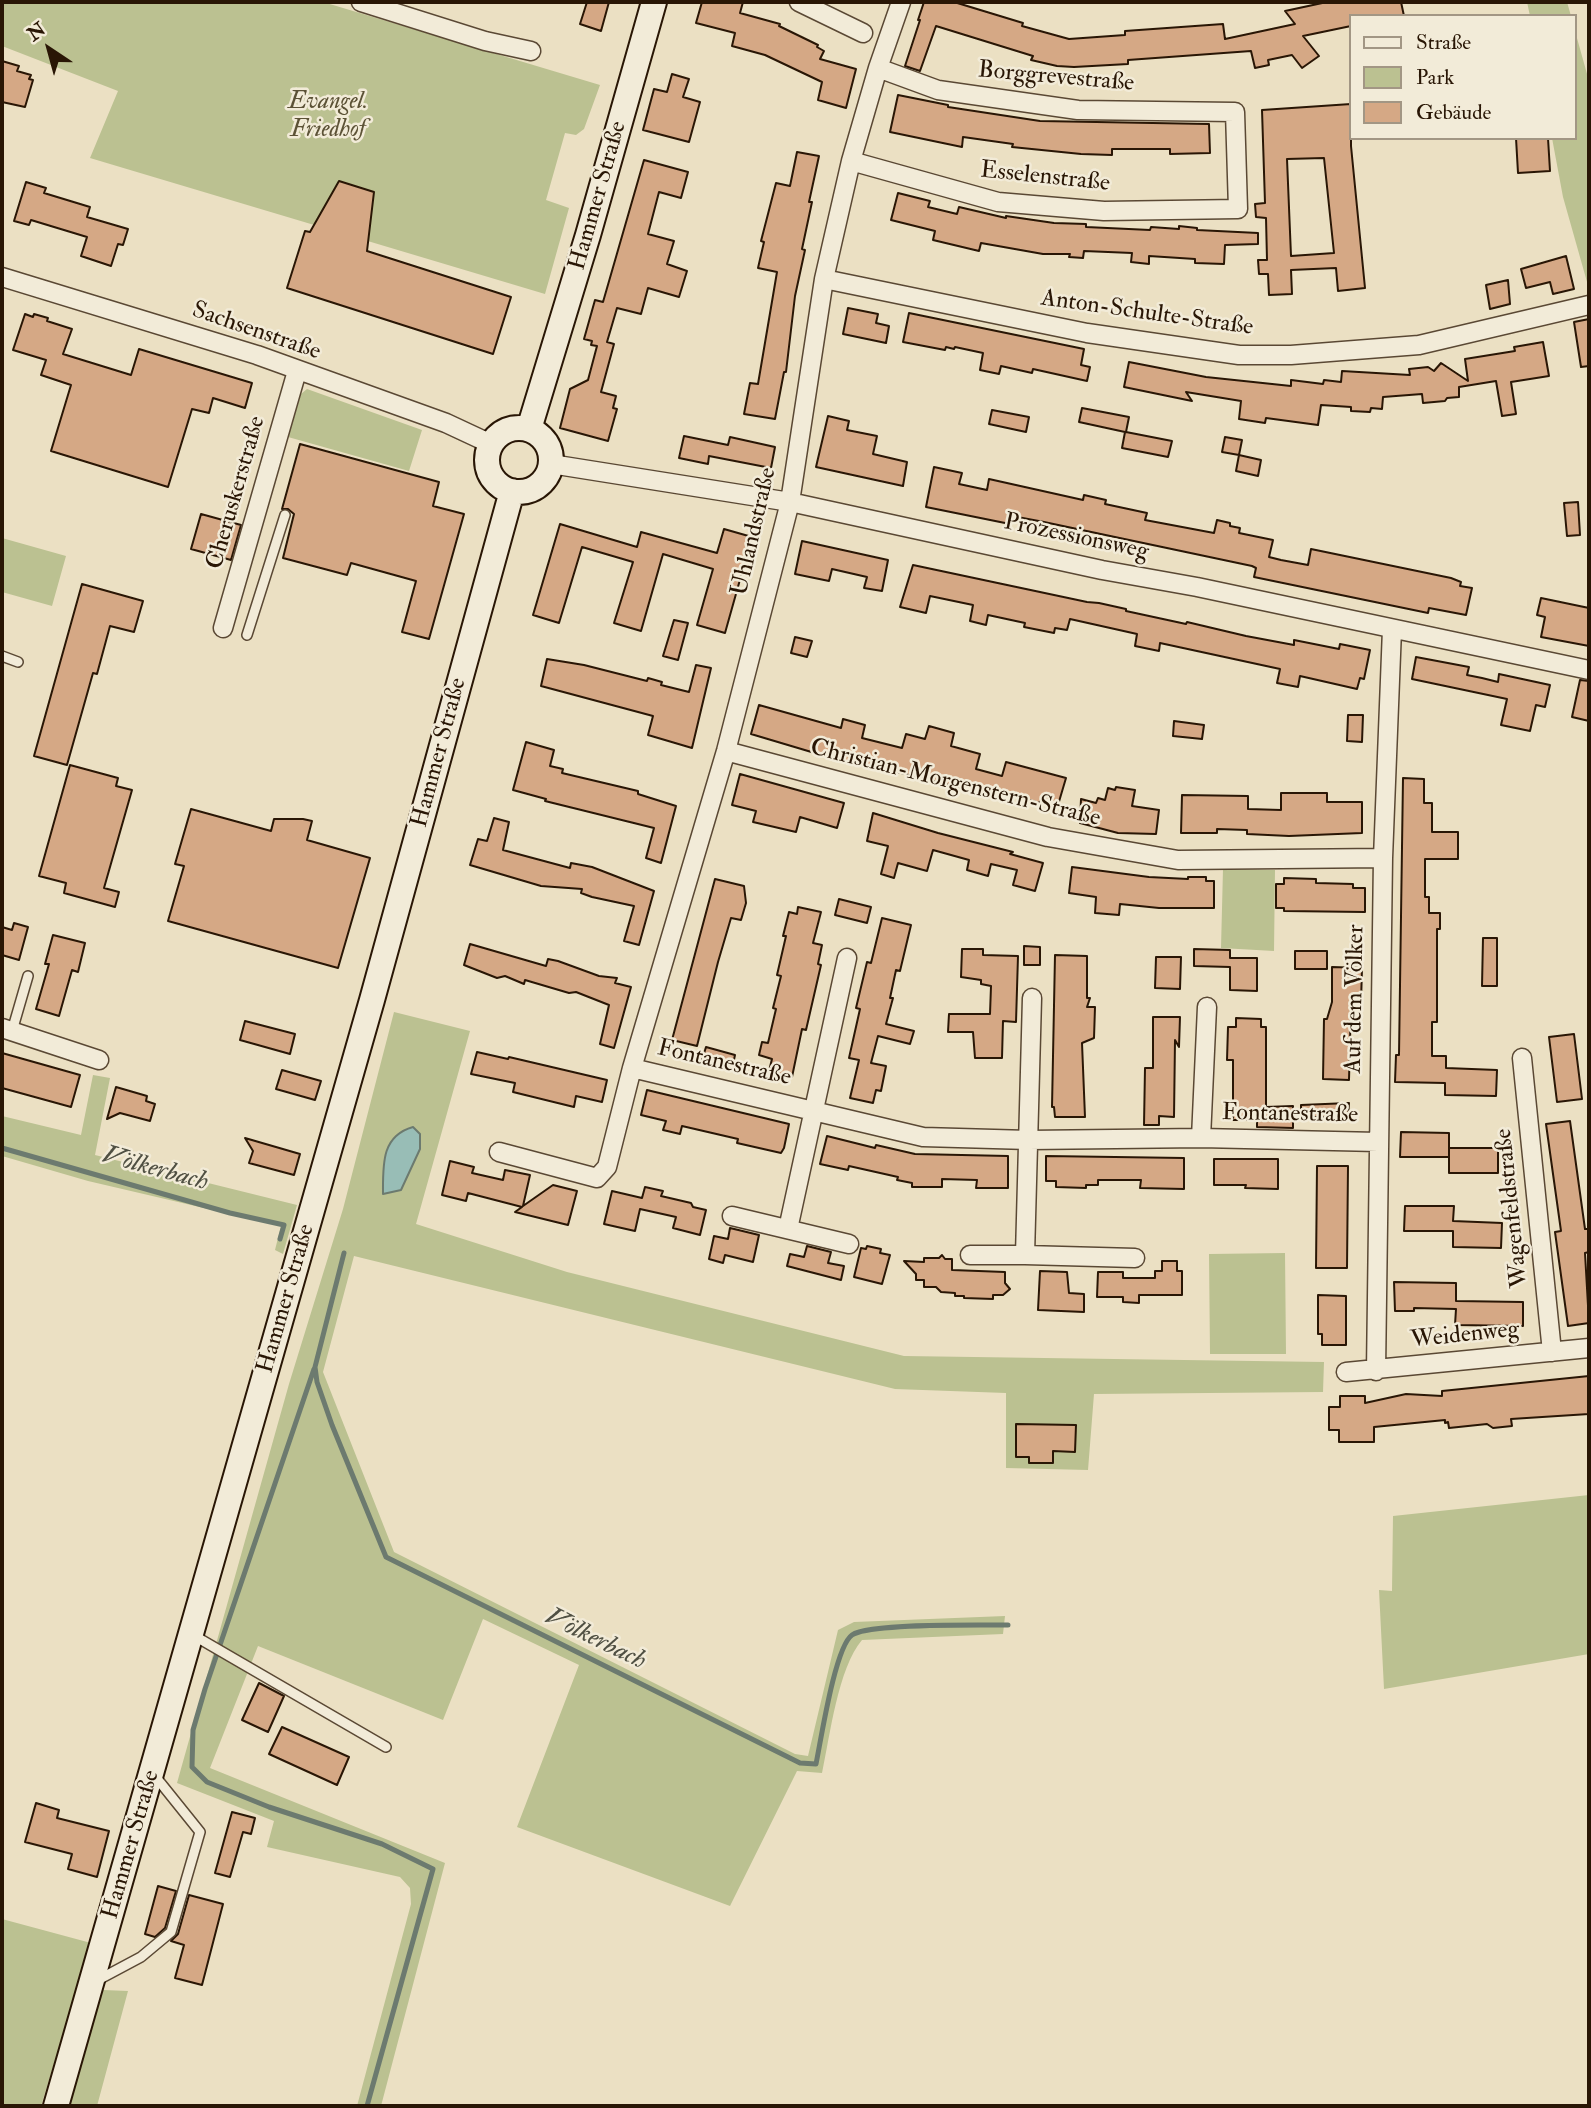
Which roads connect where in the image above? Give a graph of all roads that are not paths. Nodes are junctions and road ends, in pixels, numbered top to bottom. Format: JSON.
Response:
{"nodes":[{"id":1,"x":361,"y":2,"type":"edge"},
{"id":2,"x":654,"y":2,"type":"edge"},
{"id":3,"x":799,"y":2,"type":"edge"},
{"id":4,"x":901,"y":2,"type":"edge"},
{"id":5,"x":863,"y":33,"type":"dead end"},
{"id":6,"x":531,"y":51,"type":"dead end"},
{"id":7,"x":878,"y":68,"type":"junction"},
{"id":8,"x":851,"y":161,"type":"junction"},
{"id":9,"x":1238,"y":209,"type":"joint"},
{"id":10,"x":2,"y":277,"type":"edge"},
{"id":11,"x":824,"y":279,"type":"junction"},
{"id":12,"x":1589,"y":305,"type":"edge"},
{"id":13,"x":297,"y":371,"type":"junction"},
{"id":14,"x":529,"y":429,"type":"junction"},
{"id":15,"x":491,"y":444,"type":"junction"},
{"id":16,"x":551,"y":464,"type":"junction"},
{"id":17,"x":512,"y":491,"type":"junction"},
{"id":18,"x":790,"y":502,"type":"junction"},
{"id":19,"x":285,"y":514,"type":"dead end"},
{"id":20,"x":223,"y":628,"type":"dead end"},
{"id":21,"x":1392,"y":629,"type":"junction"},
{"id":22,"x":247,"y":635,"type":"dead end"},
{"id":23,"x":2,"y":656,"type":"edge"},
{"id":24,"x":18,"y":662,"type":"dead end"},
{"id":25,"x":1589,"y":670,"type":"edge"},
{"id":26,"x":726,"y":751,"type":"junction"},
{"id":27,"x":1382,"y":858,"type":"junction"},
{"id":28,"x":847,"y":958,"type":"dead end"},
{"id":29,"x":28,"y":976,"type":"dead end"},
{"id":30,"x":1032,"y":998,"type":"dead end"},
{"id":31,"x":1207,"y":1007,"type":"dead end"},
{"id":32,"x":7,"y":1029,"type":"edge"},
{"id":33,"x":1522,"y":1058,"type":"dead end"},
{"id":34,"x":99,"y":1060,"type":"dead end"},
{"id":35,"x":632,"y":1068,"type":"junction"},
{"id":36,"x":813,"y":1109,"type":"junction"},
{"id":37,"x":1201,"y":1138,"type":"junction"},
{"id":38,"x":1029,"y":1140,"type":"junction"},
{"id":39,"x":1378,"y":1142,"type":"junction"},
{"id":40,"x":499,"y":1152,"type":"dead end"},
{"id":41,"x":732,"y":1216,"type":"dead end"},
{"id":42,"x":788,"y":1229,"type":"junction"},
{"id":43,"x":849,"y":1244,"type":"dead end"},
{"id":44,"x":970,"y":1255,"type":"dead end"},
{"id":45,"x":1025,"y":1255,"type":"junction"},
{"id":46,"x":1135,"y":1258,"type":"dead end"},
{"id":47,"x":1589,"y":1348,"type":"edge"},
{"id":48,"x":1552,"y":1352,"type":"junction"},
{"id":49,"x":1377,"y":1371,"type":"junction"},
{"id":50,"x":1346,"y":1372,"type":"dead end"},
{"id":51,"x":202,"y":1640,"type":"junction"},
{"id":52,"x":386,"y":1746,"type":"dead end"},
{"id":53,"x":152,"y":1773,"type":"junction"},
{"id":54,"x":92,"y":1983,"type":"junction"},
{"id":55,"x":56,"y":2106,"type":"edge"}],
"edges":[{"from":1,"to":6,"type":"street"},
{"from":2,"to":14,"type":"main road","name":"Hammer Straße"},
{"from":3,"to":5,"type":"street"},
{"from":4,"to":7,"type":"street","name":"Uhlandstraße"},
{"from":7,"to":8,"type":"street","name":"Uhlandstraße"},
{"from":7,"to":9,"type":"street","name":"Borggrevestraße"},
{"from":8,"to":9,"type":"street","name":"Esselenstraße"},
{"from":8,"to":11,"type":"street","name":"Uhlandstraße"},
{"from":10,"to":13,"type":"street","name":"Sachsenstraße"},
{"from":11,"to":12,"type":"street","name":"Anton-Schulte-Straße"},
{"from":11,"to":18,"type":"street","name":"Uhlandstraße"},
{"from":13,"to":15,"type":"street","name":"Sachsenstraße"},
{"from":13,"to":20,"type":"street","name":"Cheruskerstraße"},
{"from":14,"to":15,"type":"main road"},
{"from":14,"to":16,"type":"main road"},
{"from":15,"to":17,"type":"main road"},
{"from":16,"to":17,"type":"main road"},
{"from":16,"to":18,"type":"street","name":"Prozessionsweg"},
{"from":17,"to":51,"type":"main road","name":"Hammer Straße"},
{"from":18,"to":21,"type":"street","name":"Prozessionsweg"},
{"from":18,"to":26,"type":"street","name":"Uhlandstraße"},
{"from":19,"to":22,"type":"lane"},
{"from":21,"to":25,"type":"street","name":"Prozessionsweg"},
{"from":21,"to":27,"type":"street","name":"Auf dem Völker"},
{"from":23,"to":24,"type":"lane"},
{"from":26,"to":27,"type":"street","name":"Christian-Morgenstern-Straße"},
{"from":26,"to":35,"type":"street","name":"Uhlandstraße"},
{"from":27,"to":39,"type":"street","name":"Auf dem Völker"},
{"from":28,"to":36,"type":"street","name":"Fontanestraße"},
{"from":29,"to":32,"type":"lane"},
{"from":30,"to":38,"type":"street"},
{"from":31,"to":37,"type":"street","name":"Fontanestraße"},
{"from":32,"to":34,"type":"street"},
{"from":33,"to":48,"type":"street","name":"Wagenfeldstraße"},
{"from":35,"to":36,"type":"street","name":"Fontanestraße"},
{"from":35,"to":40,"type":"street","name":"Fontanestraße"},
{"from":36,"to":38,"type":"street","name":"Fontanestraße"},
{"from":36,"to":42,"type":"street","name":"Fontanestraße"},
{"from":37,"to":38,"type":"street","name":"Fontanestraße"},
{"from":37,"to":39,"type":"street","name":"Fontanestraße"},
{"from":38,"to":45,"type":"street"},
{"from":39,"to":49,"type":"street","name":"Auf dem Völker"},
{"from":41,"to":42,"type":"street"},
{"from":42,"to":43,"type":"street"},
{"from":44,"to":45,"type":"street"},
{"from":45,"to":46,"type":"street"},
{"from":47,"to":48,"type":"street","name":"Weidenweg"},
{"from":48,"to":49,"type":"street","name":"Weidenweg"},
{"from":49,"to":50,"type":"street","name":"Weidenweg"},
{"from":51,"to":52,"type":"lane"},
{"from":51,"to":53,"type":"main road","name":"Hammer Straße"},
{"from":53,"to":54,"type":"main road","name":"Hammer Straße"},
{"from":53,"to":54,"type":"lane"},
{"from":54,"to":55,"type":"main road","name":"Hammer Straße"}]}
